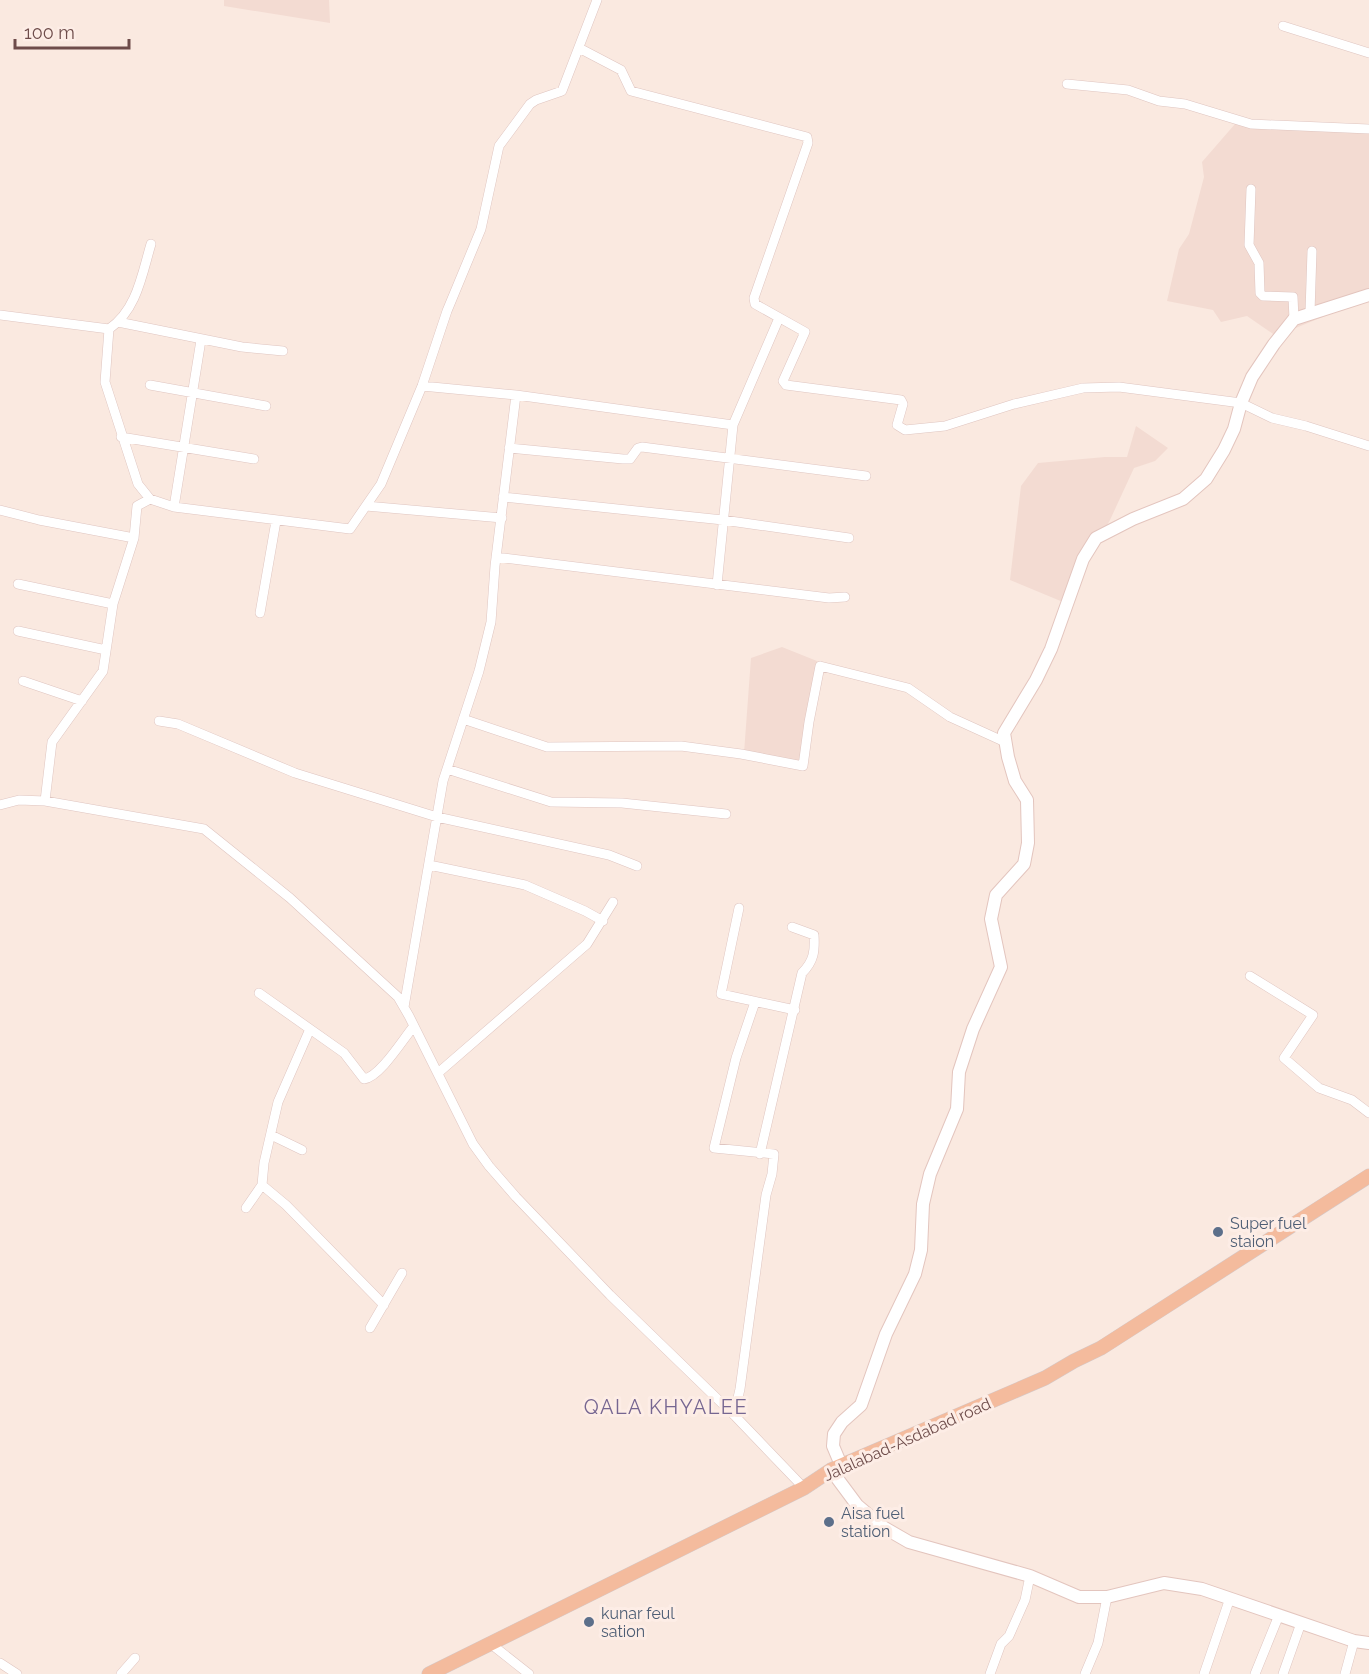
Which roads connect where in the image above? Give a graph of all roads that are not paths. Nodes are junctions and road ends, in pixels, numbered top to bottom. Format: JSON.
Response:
{"nodes":[{"id":1,"x":597,"y":0,"type":"edge"},
{"id":2,"x":1283,"y":26,"type":"dead end"},
{"id":3,"x":579,"y":48,"type":"junction"},
{"id":4,"x":1369,"y":53,"type":"edge"},
{"id":5,"x":1067,"y":84,"type":"dead end"},
{"id":6,"x":1369,"y":129,"type":"edge"},
{"id":7,"x":1251,"y":189,"type":"dead end"},
{"id":8,"x":151,"y":244,"type":"dead end"},
{"id":9,"x":1311,"y":251,"type":"dead end"},
{"id":10,"x":1369,"y":296,"type":"edge"},
{"id":11,"x":1310,"y":312,"type":"junction"},
{"id":12,"x":0,"y":315,"type":"edge"},
{"id":13,"x":779,"y":318,"type":"junction"},
{"id":14,"x":1294,"y":318,"type":"junction"},
{"id":15,"x":118,"y":322,"type":"junction"},
{"id":16,"x":109,"y":329,"type":"junction"},
{"id":17,"x":201,"y":339,"type":"junction"},
{"id":18,"x":283,"y":351,"type":"dead end"},
{"id":19,"x":150,"y":385,"type":"dead end"},
{"id":20,"x":422,"y":386,"type":"junction"},
{"id":21,"x":192,"y":394,"type":"junction"},
{"id":22,"x":516,"y":395,"type":"junction"},
{"id":23,"x":1242,"y":402,"type":"junction"},
{"id":24,"x":266,"y":406,"type":"dead end"},
{"id":25,"x":733,"y":425,"type":"junction"},
{"id":26,"x":121,"y":437,"type":"junction"},
{"id":27,"x":1369,"y":446,"type":"edge"},
{"id":28,"x":184,"y":448,"type":"junction"},
{"id":29,"x":509,"y":448,"type":"junction"},
{"id":30,"x":730,"y":458,"type":"junction"},
{"id":31,"x":254,"y":459,"type":"dead end"},
{"id":32,"x":866,"y":476,"type":"dead end"},
{"id":33,"x":502,"y":497,"type":"junction"},
{"id":34,"x":150,"y":499,"type":"junction"},
{"id":35,"x":366,"y":506,"type":"junction"},
{"id":36,"x":174,"y":507,"type":"junction"},
{"id":37,"x":0,"y":510,"type":"edge"},
{"id":38,"x":502,"y":518,"type":"junction"},
{"id":39,"x":723,"y":520,"type":"junction"},
{"id":40,"x":276,"y":521,"type":"junction"},
{"id":41,"x":134,"y":538,"type":"junction"},
{"id":42,"x":849,"y":538,"type":"dead end"},
{"id":43,"x":496,"y":557,"type":"junction"},
{"id":44,"x":18,"y":584,"type":"dead end"},
{"id":45,"x":717,"y":585,"type":"junction"},
{"id":46,"x":845,"y":597,"type":"dead end"},
{"id":47,"x":113,"y":604,"type":"junction"},
{"id":48,"x":261,"y":613,"type":"dead end"},
{"id":49,"x":18,"y":631,"type":"dead end"},
{"id":50,"x":106,"y":650,"type":"junction"},
{"id":51,"x":23,"y":681,"type":"dead end"},
{"id":52,"x":82,"y":701,"type":"junction"},
{"id":53,"x":463,"y":719,"type":"junction"},
{"id":54,"x":159,"y":721,"type":"dead end"},
{"id":55,"x":1005,"y":742,"type":"junction"},
{"id":56,"x":447,"y":769,"type":"junction"},
{"id":57,"x":45,"y":801,"type":"junction"},
{"id":58,"x":0,"y":806,"type":"edge"},
{"id":59,"x":726,"y":814,"type":"dead end"},
{"id":60,"x":437,"y":817,"type":"junction"},
{"id":61,"x":429,"y":865,"type":"junction"},
{"id":62,"x":637,"y":866,"type":"dead end"},
{"id":63,"x":614,"y":902,"type":"dead end"},
{"id":64,"x":740,"y":908,"type":"dead end"},
{"id":65,"x":603,"y":921,"type":"junction"},
{"id":66,"x":792,"y":927,"type":"dead end"},
{"id":67,"x":1250,"y":976,"type":"dead end"},
{"id":68,"x":259,"y":993,"type":"dead end"},
{"id":69,"x":755,"y":1002,"type":"junction"},
{"id":70,"x":404,"y":1007,"type":"junction"},
{"id":71,"x":795,"y":1010,"type":"junction"},
{"id":72,"x":414,"y":1026,"type":"junction"},
{"id":73,"x":310,"y":1029,"type":"junction"},
{"id":74,"x":438,"y":1073,"type":"junction"},
{"id":75,"x":1369,"y":1113,"type":"edge"},
{"id":76,"x":271,"y":1135,"type":"junction"},
{"id":77,"x":302,"y":1150,"type":"dead end"},
{"id":78,"x":759,"y":1154,"type":"junction"},
{"id":79,"x":1369,"y":1176,"type":"edge"},
{"id":80,"x":262,"y":1185,"type":"junction"},
{"id":81,"x":246,"y":1208,"type":"dead end"},
{"id":82,"x":402,"y":1273,"type":"dead end"},
{"id":83,"x":384,"y":1305,"type":"junction"},
{"id":84,"x":370,"y":1328,"type":"dead end"},
{"id":85,"x":734,"y":1415,"type":"junction"},
{"id":86,"x":836,"y":1467,"type":"junction"},
{"id":87,"x":804,"y":1488,"type":"junction"},
{"id":88,"x":1029,"y":1576,"type":"junction"},
{"id":89,"x":1107,"y":1597,"type":"junction"},
{"id":90,"x":1230,"y":1598,"type":"junction"},
{"id":91,"x":1279,"y":1615,"type":"junction"},
{"id":92,"x":1301,"y":1623,"type":"junction"},
{"id":93,"x":1354,"y":1641,"type":"junction"},
{"id":94,"x":1369,"y":1642,"type":"edge"},
{"id":95,"x":491,"y":1644,"type":"junction"},
{"id":96,"x":135,"y":1658,"type":"dead end"},
{"id":97,"x":0,"y":1663,"type":"edge"},
{"id":98,"x":17,"y":1674,"type":"edge"},
{"id":99,"x":121,"y":1674,"type":"edge"},
{"id":100,"x":429,"y":1674,"type":"edge"},
{"id":101,"x":529,"y":1674,"type":"edge"},
{"id":102,"x":990,"y":1674,"type":"edge"},
{"id":103,"x":1085,"y":1674,"type":"edge"},
{"id":104,"x":1204,"y":1674,"type":"edge"},
{"id":105,"x":1255,"y":1674,"type":"edge"},
{"id":106,"x":1283,"y":1674,"type":"edge"},
{"id":107,"x":1344,"y":1674,"type":"edge"}],
"edges":[{"from":1,"to":3,"type":"street"},
{"from":2,"to":4,"type":"street"},
{"from":3,"to":13,"type":"street"},
{"from":3,"to":20,"type":"street"},
{"from":5,"to":6,"type":"street"},
{"from":7,"to":14,"type":"street"},
{"from":8,"to":15,"type":"street"},
{"from":9,"to":11,"type":"street"},
{"from":10,"to":11,"type":"street"},
{"from":11,"to":14,"type":"street"},
{"from":12,"to":16,"type":"street"},
{"from":13,"to":23,"type":"street"},
{"from":13,"to":25,"type":"street"},
{"from":14,"to":23,"type":"street"},
{"from":15,"to":16,"type":"street"},
{"from":15,"to":17,"type":"street"},
{"from":16,"to":26,"type":"street"},
{"from":17,"to":18,"type":"street"},
{"from":17,"to":21,"type":"street"},
{"from":19,"to":21,"type":"street"},
{"from":20,"to":22,"type":"street"},
{"from":20,"to":35,"type":"street"},
{"from":21,"to":24,"type":"street"},
{"from":21,"to":28,"type":"street"},
{"from":22,"to":25,"type":"street"},
{"from":22,"to":29,"type":"street"},
{"from":23,"to":27,"type":"street"},
{"from":23,"to":55,"type":"street"},
{"from":25,"to":30,"type":"street"},
{"from":26,"to":28,"type":"street"},
{"from":26,"to":34,"type":"street"},
{"from":28,"to":31,"type":"street"},
{"from":28,"to":36,"type":"street"},
{"from":29,"to":30,"type":"street"},
{"from":29,"to":33,"type":"street"},
{"from":30,"to":32,"type":"street"},
{"from":30,"to":39,"type":"street"},
{"from":33,"to":38,"type":"street"},
{"from":33,"to":39,"type":"street"},
{"from":34,"to":36,"type":"street"},
{"from":34,"to":41,"type":"street"},
{"from":35,"to":38,"type":"street"},
{"from":35,"to":40,"type":"street"},
{"from":36,"to":40,"type":"street"},
{"from":37,"to":41,"type":"street"},
{"from":38,"to":43,"type":"street"},
{"from":39,"to":42,"type":"street"},
{"from":39,"to":45,"type":"street"},
{"from":40,"to":48,"type":"street"},
{"from":41,"to":47,"type":"street"},
{"from":43,"to":45,"type":"street"},
{"from":43,"to":53,"type":"street"},
{"from":44,"to":47,"type":"street"},
{"from":45,"to":46,"type":"street"},
{"from":47,"to":50,"type":"street"},
{"from":49,"to":50,"type":"street"},
{"from":50,"to":52,"type":"street"},
{"from":51,"to":52,"type":"street"},
{"from":52,"to":57,"type":"street"},
{"from":53,"to":55,"type":"street"},
{"from":53,"to":56,"type":"street"},
{"from":54,"to":60,"type":"street"},
{"from":55,"to":86,"type":"street"},
{"from":56,"to":59,"type":"street"},
{"from":56,"to":60,"type":"street"},
{"from":57,"to":58,"type":"street"},
{"from":57,"to":70,"type":"street"},
{"from":60,"to":61,"type":"street"},
{"from":60,"to":62,"type":"street"},
{"from":61,"to":65,"type":"street"},
{"from":61,"to":70,"type":"street"},
{"from":63,"to":65,"type":"street"},
{"from":64,"to":69,"type":"street"},
{"from":65,"to":74,"type":"street"},
{"from":66,"to":71,"type":"street"},
{"from":67,"to":75,"type":"street"},
{"from":68,"to":73,"type":"street"},
{"from":69,"to":71,"type":"street"},
{"from":69,"to":78,"type":"street"},
{"from":70,"to":72,"type":"street"},
{"from":71,"to":78,"type":"street"},
{"from":72,"to":73,"type":"street"},
{"from":72,"to":74,"type":"street"},
{"from":73,"to":76,"type":"street"},
{"from":74,"to":85,"type":"street"},
{"from":76,"to":77,"type":"street"},
{"from":76,"to":80,"type":"street"},
{"from":78,"to":85,"type":"street"},
{"from":79,"to":86,"type":"main road","name":"Jalalabad-Asdabad road"},
{"from":80,"to":81,"type":"street"},
{"from":80,"to":83,"type":"street"},
{"from":82,"to":83,"type":"street"},
{"from":83,"to":84,"type":"street"},
{"from":85,"to":87,"type":"street"},
{"from":86,"to":87,"type":"main road","name":"Jalalabad-Asdabad road"},
{"from":86,"to":88,"type":"street"},
{"from":87,"to":95,"type":"main road","name":"Jalalabad-Asdabad road"},
{"from":88,"to":89,"type":"street"},
{"from":88,"to":102,"type":"street"},
{"from":89,"to":90,"type":"street"},
{"from":89,"to":103,"type":"street"},
{"from":90,"to":91,"type":"street"},
{"from":90,"to":104,"type":"street"},
{"from":91,"to":92,"type":"street"},
{"from":91,"to":105,"type":"street"},
{"from":92,"to":93,"type":"street"},
{"from":92,"to":106,"type":"street"},
{"from":93,"to":94,"type":"street"},
{"from":93,"to":107,"type":"street"},
{"from":95,"to":100,"type":"main road","name":"Jalalabad-Asdabad road"},
{"from":95,"to":101,"type":"street"},
{"from":96,"to":99,"type":"street"},
{"from":97,"to":98,"type":"street"}]}
